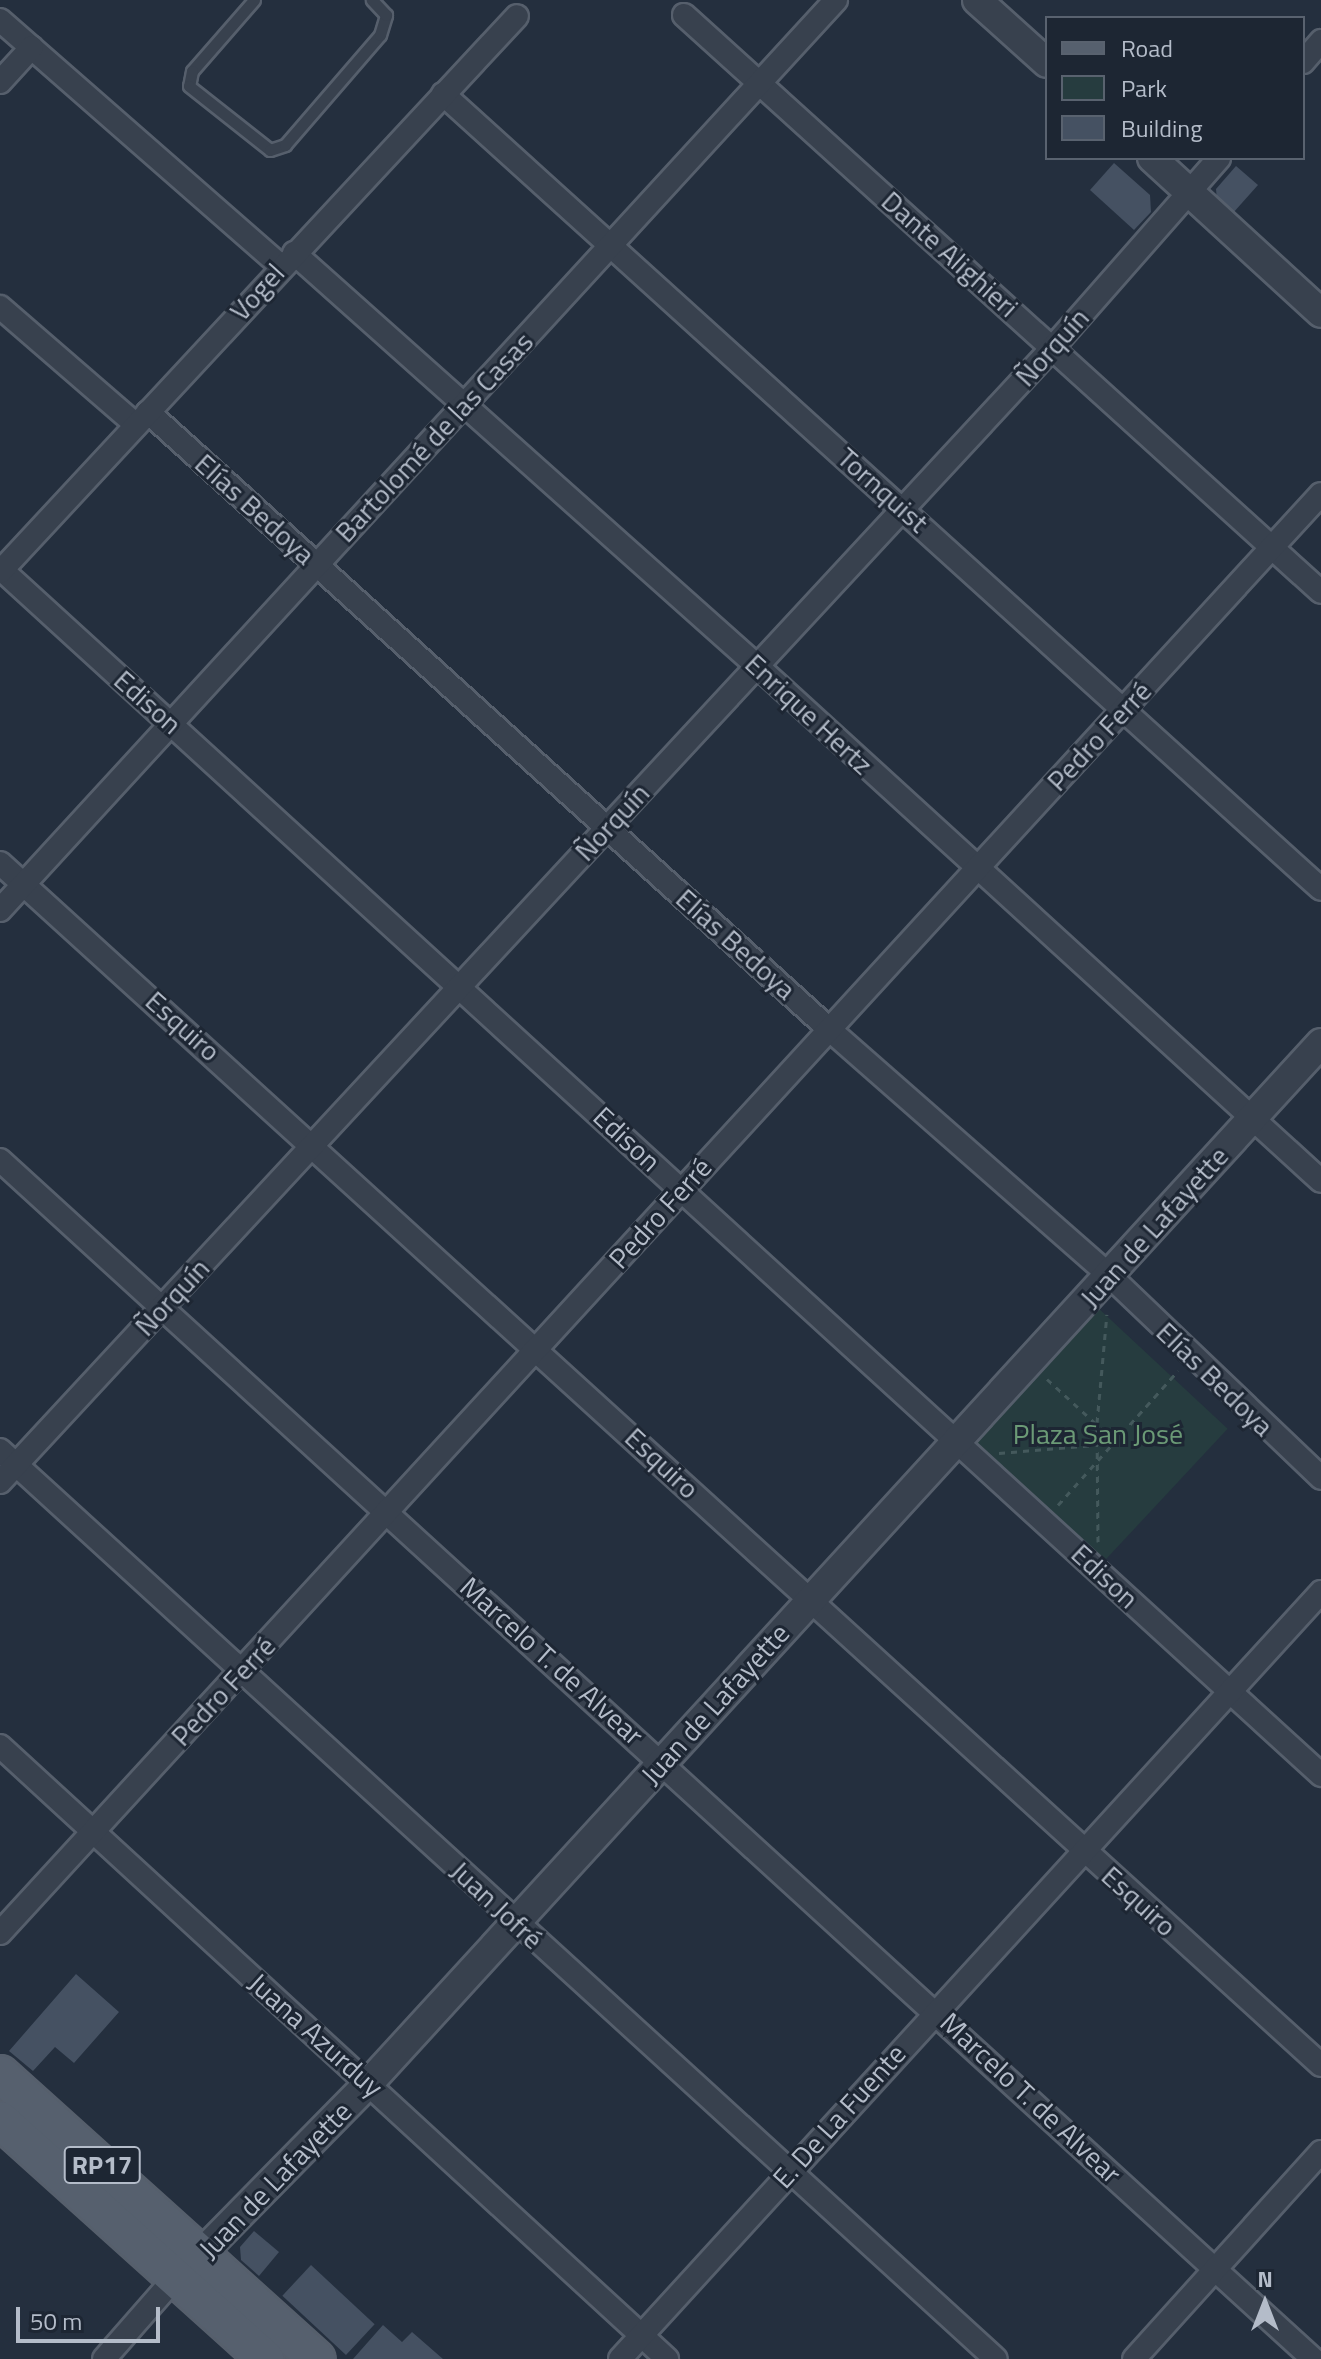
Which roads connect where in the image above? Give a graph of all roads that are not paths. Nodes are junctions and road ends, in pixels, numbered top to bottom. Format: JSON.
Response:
{"nodes":[{"id":1,"x":254,"y":0,"type":"edge"},
{"id":2,"x":372,"y":0,"type":"edge"},
{"id":3,"x":836,"y":0,"type":"edge"},
{"id":4,"x":977,"y":0,"type":"edge"},
{"id":5,"x":684,"y":15,"type":"dead end"},
{"id":6,"x":517,"y":16,"type":"dead end"},
{"id":7,"x":0,"y":20,"type":"edge"},
{"id":8,"x":1321,"y":41,"type":"edge"},
{"id":9,"x":32,"y":47,"type":"junction"},
{"id":10,"x":1305,"y":60,"type":"edge"},
{"id":11,"x":1045,"y":61,"type":"edge"},
{"id":12,"x":0,"y":82,"type":"edge"},
{"id":13,"x":762,"y":85,"type":"junction"},
{"id":14,"x":443,"y":94,"type":"junction"},
{"id":15,"x":1154,"y":160,"type":"edge"},
{"id":16,"x":1217,"y":160,"type":"edge"},
{"id":17,"x":1190,"y":192,"type":"junction"},
{"id":18,"x":613,"y":245,"type":"junction"},
{"id":19,"x":287,"y":259,"type":"junction"},
{"id":20,"x":0,"y":307,"type":"edge"},
{"id":21,"x":1321,"y":313,"type":"edge"},
{"id":22,"x":1054,"y":346,"type":"junction"},
{"id":23,"x":466,"y":404,"type":"junction"},
{"id":24,"x":142,"y":418,"type":"junction"},
{"id":25,"x":1321,"y":494,"type":"edge"},
{"id":26,"x":903,"y":508,"type":"junction"},
{"id":27,"x":1272,"y":547,"type":"junction"},
{"id":28,"x":316,"y":564,"type":"junction"},
{"id":29,"x":1,"y":571,"type":"edge"},
{"id":30,"x":1321,"y":592,"type":"edge"},
{"id":31,"x":756,"y":665,"type":"junction"},
{"id":32,"x":1124,"y":709,"type":"junction"},
{"id":33,"x":170,"y":721,"type":"junction"},
{"id":34,"x":609,"y":827,"type":"junction"},
{"id":35,"x":0,"y":863,"type":"edge"},
{"id":36,"x":976,"y":869,"type":"junction"},
{"id":37,"x":24,"y":884,"type":"junction"},
{"id":38,"x":1321,"y":889,"type":"edge"},
{"id":39,"x":0,"y":910,"type":"edge"},
{"id":40,"x":460,"y":984,"type":"junction"},
{"id":41,"x":830,"y":1030,"type":"junction"},
{"id":42,"x":1321,"y":1043,"type":"edge"},
{"id":43,"x":1253,"y":1118,"type":"junction"},
{"id":44,"x":315,"y":1145,"type":"junction"},
{"id":45,"x":0,"y":1160,"type":"edge"},
{"id":46,"x":1321,"y":1181,"type":"edge"},
{"id":47,"x":681,"y":1189,"type":"junction"},
{"id":48,"x":1111,"y":1277,"type":"junction"},
{"id":49,"x":162,"y":1307,"type":"junction"},
{"id":50,"x":537,"y":1349,"type":"junction"},
{"id":51,"x":964,"y":1448,"type":"junction"},
{"id":52,"x":8,"y":1457,"type":"edge"},
{"id":53,"x":1321,"y":1478,"type":"edge"},
{"id":54,"x":0,"y":1482,"type":"edge"},
{"id":55,"x":388,"y":1512,"type":"junction"},
{"id":56,"x":1321,"y":1592,"type":"edge"},
{"id":57,"x":810,"y":1599,"type":"junction"},
{"id":58,"x":241,"y":1670,"type":"junction"},
{"id":59,"x":1230,"y":1692,"type":"junction"},
{"id":60,"x":0,"y":1746,"type":"edge"},
{"id":61,"x":664,"y":1762,"type":"junction"},
{"id":62,"x":1321,"y":1775,"type":"edge"},
{"id":63,"x":94,"y":1832,"type":"junction"},
{"id":64,"x":1085,"y":1851,"type":"junction"},
{"id":65,"x":515,"y":1922,"type":"junction"},
{"id":66,"x":0,"y":1933,"type":"edge"},
{"id":67,"x":936,"y":2010,"type":"junction"},
{"id":68,"x":1321,"y":2065,"type":"edge"},
{"id":69,"x":0,"y":2074,"type":"edge"},
{"id":70,"x":369,"y":2083,"type":"junction"},
{"id":71,"x":4,"y":2133,"type":"edge"},
{"id":72,"x":1321,"y":2152,"type":"edge"},
{"id":73,"x":787,"y":2173,"type":"junction"},
{"id":74,"x":204,"y":2255,"type":"junction"},
{"id":75,"x":1215,"y":2269,"type":"junction"},
{"id":76,"x":175,"y":2278,"type":"junction"},
{"id":77,"x":641,"y":2336,"type":"junction"},
{"id":78,"x":104,"y":2359,"type":"edge"},
{"id":79,"x":265,"y":2359,"type":"edge"},
{"id":80,"x":316,"y":2359,"type":"edge"},
{"id":81,"x":620,"y":2359,"type":"edge"},
{"id":82,"x":667,"y":2359,"type":"edge"},
{"id":83,"x":996,"y":2359,"type":"edge"},
{"id":84,"x":1134,"y":2359,"type":"edge"},
{"id":85,"x":1313,"y":2359,"type":"edge"}],
"edges":[{"from":1,"to":2,"type":"lane"},
{"from":3,"to":13,"type":"street","name":"Bartolomé de las Casas"},
{"from":4,"to":11,"type":"street"},
{"from":5,"to":13,"type":"street","name":"Dante Alighieri"},
{"from":6,"to":14,"type":"street","name":"Vogel"},
{"from":7,"to":9,"type":"street","name":"Enrique Hertz"},
{"from":8,"to":10,"type":"street"},
{"from":9,"to":12,"type":"street"},
{"from":9,"to":19,"type":"street","name":"Enrique Hertz"},
{"from":13,"to":18,"type":"street","name":"Bartolomé de las Casas"},
{"from":13,"to":22,"type":"street","name":"Dante Alighieri"},
{"from":14,"to":18,"type":"street","name":"Tornquist"},
{"from":14,"to":19,"type":"street","name":"Vogel"},
{"from":15,"to":17,"type":"street"},
{"from":16,"to":17,"type":"street","name":"Ñorquín"},
{"from":17,"to":21,"type":"street"},
{"from":17,"to":22,"type":"street","name":"Ñorquín"},
{"from":18,"to":23,"type":"street","name":"Bartolomé de las Casas"},
{"from":18,"to":26,"type":"street","name":"Tornquist"},
{"from":19,"to":23,"type":"street","name":"Enrique Hertz"},
{"from":19,"to":24,"type":"street","name":"Vogel"},
{"from":20,"to":24,"type":"street","name":"Elías Bedoya"},
{"from":22,"to":26,"type":"street","name":"Ñorquín"},
{"from":22,"to":27,"type":"street","name":"Dante Alighieri"},
{"from":23,"to":28,"type":"street","name":"Bartolomé de las Casas"},
{"from":23,"to":31,"type":"street","name":"Enrique Hertz"},
{"from":24,"to":28,"type":"street","name":"Elías Bedoya"},
{"from":24,"to":29,"type":"street","name":"Vogel"},
{"from":25,"to":27,"type":"street","name":"Pedro Ferré"},
{"from":26,"to":31,"type":"street","name":"Ñorquín"},
{"from":26,"to":32,"type":"street","name":"Tornquist"},
{"from":27,"to":30,"type":"street","name":"Dante Alighieri"},
{"from":27,"to":32,"type":"street","name":"Pedro Ferré"},
{"from":28,"to":33,"type":"street","name":"Bartolomé de las Casas"},
{"from":28,"to":34,"type":"street","name":"Elías Bedoya"},
{"from":29,"to":33,"type":"street","name":"Edison"},
{"from":31,"to":34,"type":"street","name":"Ñorquín"},
{"from":31,"to":36,"type":"street","name":"Enrique Hertz"},
{"from":32,"to":36,"type":"street","name":"Pedro Ferré"},
{"from":32,"to":38,"type":"street","name":"Tornquist"},
{"from":33,"to":37,"type":"street","name":"Bartolomé de las Casas"},
{"from":33,"to":40,"type":"street","name":"Edison"},
{"from":34,"to":40,"type":"street","name":"Ñorquín"},
{"from":34,"to":41,"type":"street","name":"Elías Bedoya"},
{"from":35,"to":37,"type":"street","name":"Esquiro"},
{"from":36,"to":41,"type":"street","name":"Pedro Ferré"},
{"from":36,"to":43,"type":"street","name":"Enrique Hertz"},
{"from":37,"to":39,"type":"street","name":"Bartolomé de las Casas"},
{"from":37,"to":44,"type":"street","name":"Esquiro"},
{"from":40,"to":44,"type":"street","name":"Ñorquín"},
{"from":40,"to":47,"type":"street","name":"Edison"},
{"from":41,"to":47,"type":"street","name":"Pedro Ferré"},
{"from":41,"to":48,"type":"street","name":"Elías Bedoya"},
{"from":42,"to":43,"type":"street","name":"Juan de Lafayette"},
{"from":43,"to":46,"type":"street","name":"Enrique Hertz"},
{"from":43,"to":48,"type":"street","name":"Juan de Lafayette"},
{"from":44,"to":49,"type":"street","name":"Ñorquín"},
{"from":44,"to":50,"type":"street","name":"Esquiro"},
{"from":45,"to":49,"type":"street","name":"Marcelo T. de Alvear"},
{"from":47,"to":50,"type":"street","name":"Pedro Ferré"},
{"from":47,"to":51,"type":"street","name":"Edison"},
{"from":48,"to":51,"type":"street","name":"Juan de Lafayette"},
{"from":48,"to":53,"type":"street","name":"Elías Bedoya"},
{"from":49,"to":52,"type":"street","name":"Ñorquín"},
{"from":49,"to":55,"type":"street","name":"Marcelo T. de Alvear"},
{"from":50,"to":55,"type":"street","name":"Pedro Ferré"},
{"from":50,"to":57,"type":"street","name":"Esquiro"},
{"from":51,"to":57,"type":"street","name":"Juan de Lafayette"},
{"from":51,"to":59,"type":"street","name":"Edison"},
{"from":52,"to":54,"type":"street","name":"Ñorquín"},
{"from":52,"to":58,"type":"street","name":"Juan Jofré"},
{"from":55,"to":58,"type":"street","name":"Pedro Ferré"},
{"from":55,"to":61,"type":"street","name":"Marcelo T. de Alvear"},
{"from":56,"to":59,"type":"street","name":"E. De La Fuente"},
{"from":57,"to":61,"type":"street","name":"Juan de Lafayette"},
{"from":57,"to":64,"type":"street","name":"Esquiro"},
{"from":58,"to":63,"type":"street","name":"Pedro Ferré"},
{"from":58,"to":65,"type":"street","name":"Juan Jofré"},
{"from":59,"to":62,"type":"street","name":"Edison"},
{"from":59,"to":64,"type":"street","name":"E. De La Fuente"},
{"from":60,"to":63,"type":"street","name":"Juana Azurduy"},
{"from":61,"to":65,"type":"street","name":"Juan de Lafayette"},
{"from":61,"to":67,"type":"street","name":"Marcelo T. de Alvear"},
{"from":63,"to":66,"type":"street","name":"Pedro Ferré"},
{"from":63,"to":70,"type":"street","name":"Juana Azurduy"},
{"from":64,"to":67,"type":"street","name":"E. De La Fuente"},
{"from":64,"to":68,"type":"street","name":"Esquiro"},
{"from":65,"to":70,"type":"street","name":"Juan de Lafayette"},
{"from":65,"to":73,"type":"street","name":"Juan Jofré"},
{"from":67,"to":73,"type":"street","name":"E. De La Fuente"},
{"from":67,"to":75,"type":"street","name":"Marcelo T. de Alvear"},
{"from":69,"to":74,"type":"main road","number":"RP17"},
{"from":70,"to":74,"type":"street","name":"Juan de Lafayette"},
{"from":70,"to":77,"type":"street","name":"Juana Azurduy"},
{"from":71,"to":76,"type":"main road","number":"RP17"},
{"from":72,"to":75,"type":"street"},
{"from":73,"to":77,"type":"street","name":"E. De La Fuente"},
{"from":73,"to":83,"type":"street","name":"Juan Jofré"},
{"from":74,"to":76,"type":"street","name":"Juan de Lafayette"},
{"from":74,"to":80,"type":"main road","number":"RP17"},
{"from":75,"to":84,"type":"street"},
{"from":75,"to":85,"type":"street","name":"Marcelo T. de Alvear"},
{"from":76,"to":78,"type":"street","name":"Juan de Lafayette"},
{"from":76,"to":79,"type":"main road","number":"RP17"},
{"from":77,"to":81,"type":"street","name":"E. De La Fuente"},
{"from":77,"to":82,"type":"street","name":"Juana Azurduy"}]}
